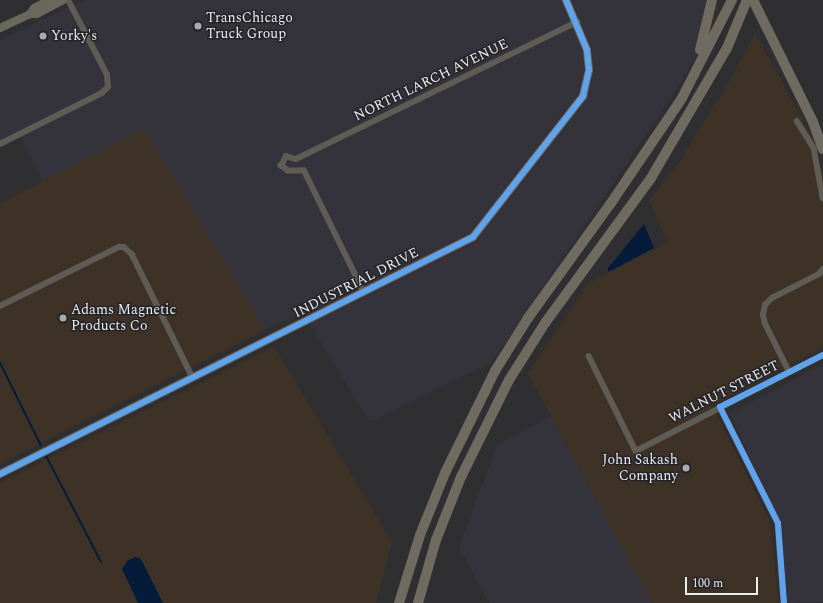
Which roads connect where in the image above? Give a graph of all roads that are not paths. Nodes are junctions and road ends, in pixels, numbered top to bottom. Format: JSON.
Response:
{"nodes":[{"id":1,"x":50,"y":0,"type":"edge"},
{"id":2,"x":63,"y":0,"type":"edge"},
{"id":3,"x":68,"y":0,"type":"edge"},
{"id":4,"x":566,"y":0,"type":"edge"},
{"id":5,"x":712,"y":0,"type":"edge"},
{"id":6,"x":732,"y":0,"type":"edge"},
{"id":7,"x":747,"y":0,"type":"edge"},
{"id":8,"x":753,"y":0,"type":"edge"},
{"id":9,"x":30,"y":14,"type":"junction"},
{"id":10,"x":577,"y":22,"type":"junction"},
{"id":11,"x":0,"y":28,"type":"edge"},
{"id":12,"x":682,"y":98,"type":"junction"},
{"id":13,"x":797,"y":121,"type":"dead end"},
{"id":14,"x":0,"y":144,"type":"edge"},
{"id":15,"x":823,"y":149,"type":"edge"},
{"id":16,"x":823,"y":198,"type":"edge"},
{"id":17,"x":823,"y":269,"type":"edge"},
{"id":18,"x":364,"y":293,"type":"junction"},
{"id":19,"x":0,"y":306,"type":"edge"},
{"id":20,"x":823,"y":355,"type":"edge"},
{"id":21,"x":589,"y":356,"type":"dead end"},
{"id":22,"x":789,"y":372,"type":"junction"},
{"id":23,"x":193,"y":378,"type":"junction"},
{"id":24,"x":720,"y":407,"type":"junction"},
{"id":25,"x":0,"y":474,"type":"edge"},
{"id":26,"x":399,"y":603,"type":"edge"},
{"id":27,"x":418,"y":603,"type":"edge"},
{"id":28,"x":784,"y":603,"type":"edge"}],
"edges":[{"from":1,"to":9,"type":"street"},
{"from":2,"to":9,"type":"street"},
{"from":3,"to":14,"type":"street"},
{"from":4,"to":10,"type":"street","name":"INDUSTRIAL DRIVE"},
{"from":5,"to":12,"type":"highway"},
{"from":6,"to":12,"type":"highway"},
{"from":7,"to":27,"type":"highway"},
{"from":8,"to":15,"type":"highway"},
{"from":9,"to":11,"type":"street"},
{"from":10,"to":18,"type":"street","name":"INDUSTRIAL DRIVE"},
{"from":10,"to":18,"type":"street","name":"NORTH LARCH AVENUE"},
{"from":12,"to":26,"type":"highway"},
{"from":13,"to":16,"type":"street"},
{"from":17,"to":22,"type":"street"},
{"from":18,"to":23,"type":"street","name":"INDUSTRIAL DRIVE"},
{"from":19,"to":23,"type":"street"},
{"from":20,"to":22,"type":"street","name":"WALNUT STREET"},
{"from":21,"to":24,"type":"street","name":"WALNUT STREET"},
{"from":22,"to":24,"type":"street","name":"WALNUT STREET"},
{"from":23,"to":25,"type":"street","name":"INDUSTRIAL DRIVE"},
{"from":24,"to":28,"type":"street"}]}
